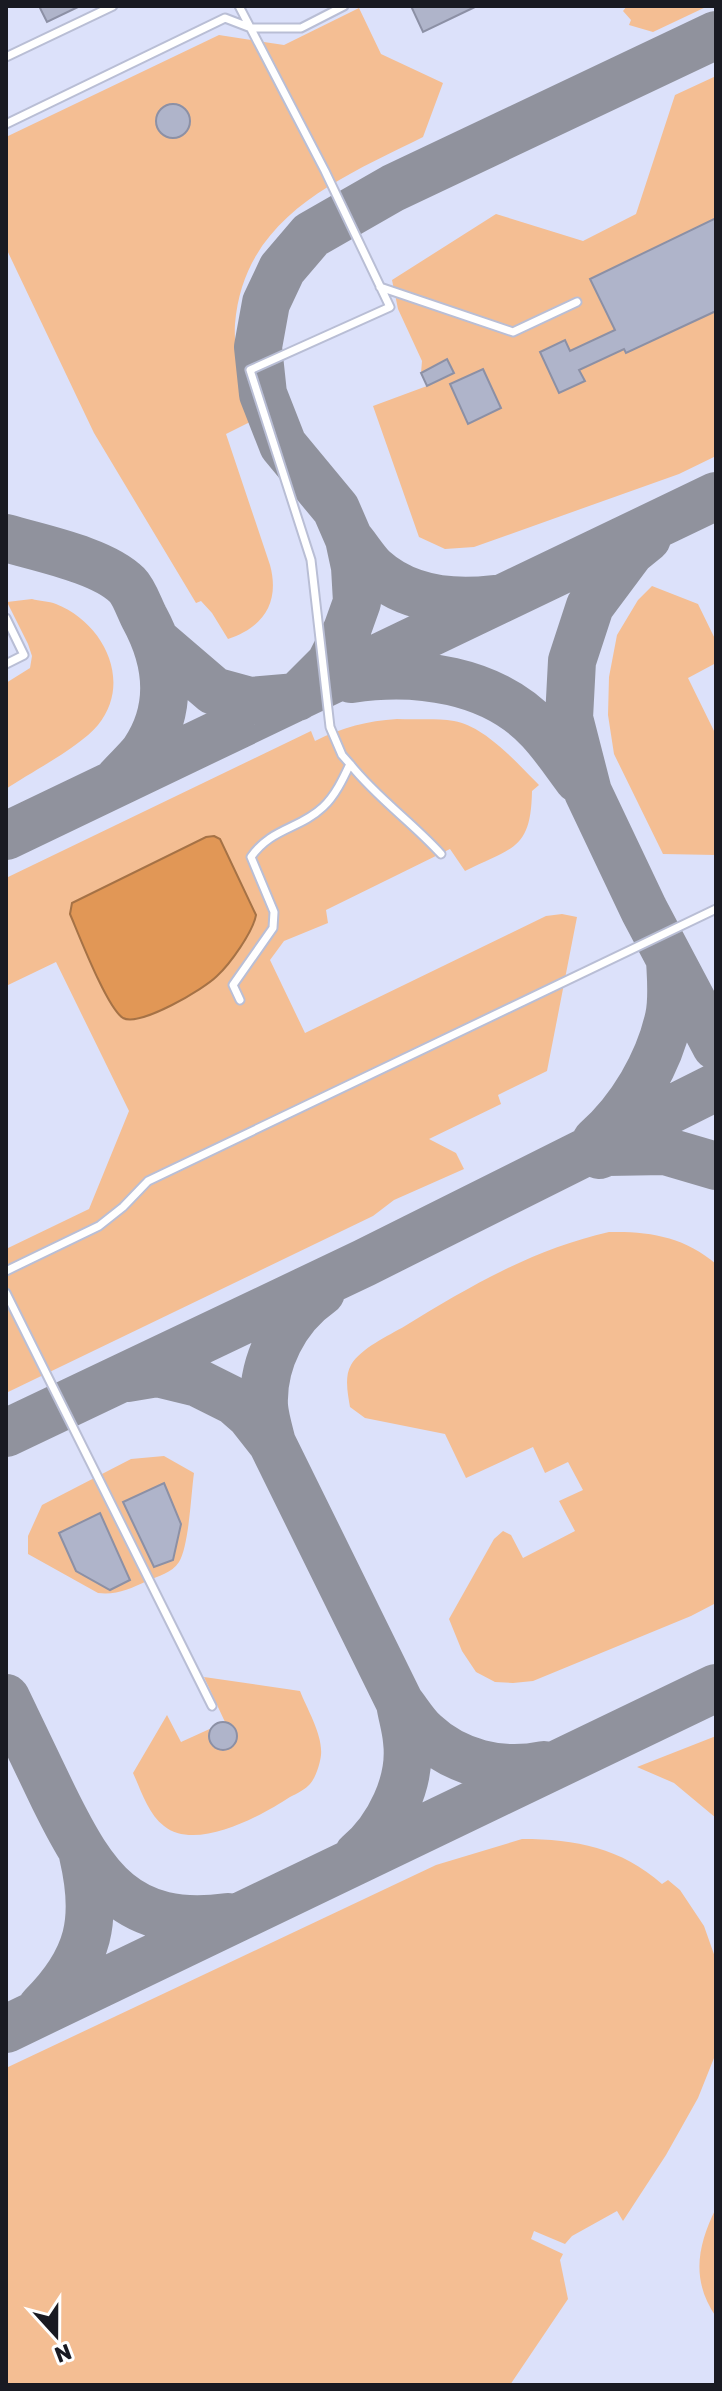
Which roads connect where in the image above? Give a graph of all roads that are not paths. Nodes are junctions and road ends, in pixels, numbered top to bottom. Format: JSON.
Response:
{"nodes":[{"id":1,"x":113,"y":6,"type":"edge"},
{"id":2,"x":239,"y":6,"type":"edge"},
{"id":3,"x":344,"y":6,"type":"edge"},
{"id":4,"x":251,"y":28,"type":"junction"},
{"id":5,"x":6,"y":57,"type":"edge"},
{"id":6,"x":6,"y":124,"type":"edge"},
{"id":7,"x":380,"y":287,"type":"junction"},
{"id":8,"x":577,"y":302,"type":"dead end"},
{"id":9,"x":6,"y":618,"type":"edge"},
{"id":10,"x":6,"y":664,"type":"edge"},
{"id":11,"x":350,"y":764,"type":"junction"},
{"id":12,"x":441,"y":854,"type":"dead end"},
{"id":13,"x":716,"y":909,"type":"edge"},
{"id":14,"x":240,"y":1000,"type":"dead end"},
{"id":15,"x":6,"y":1271,"type":"edge"},
{"id":16,"x":6,"y":1293,"type":"edge"},
{"id":17,"x":212,"y":1706,"type":"dead end"}],
"edges":[{"from":1,"to":5,"type":"lane"},
{"from":2,"to":4,"type":"lane"},
{"from":3,"to":4,"type":"lane"},
{"from":4,"to":6,"type":"lane"},
{"from":4,"to":7,"type":"lane"},
{"from":7,"to":8,"type":"lane"},
{"from":7,"to":11,"type":"lane"},
{"from":9,"to":10,"type":"lane"},
{"from":11,"to":12,"type":"lane"},
{"from":11,"to":14,"type":"lane"},
{"from":13,"to":15,"type":"lane"},
{"from":16,"to":17,"type":"lane"}]}
